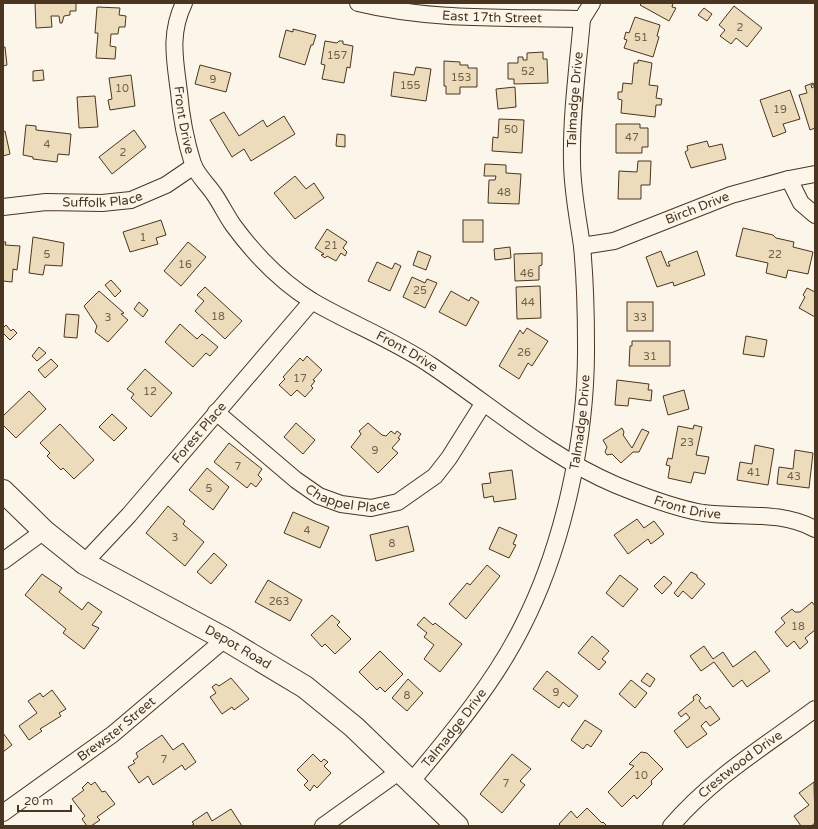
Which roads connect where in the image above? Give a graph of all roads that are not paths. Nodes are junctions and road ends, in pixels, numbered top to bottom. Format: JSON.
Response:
{"nodes":[{"id":1,"x":184,"y":3,"type":"edge"},
{"id":2,"x":358,"y":3,"type":"edge"},
{"id":3,"x":592,"y":3,"type":"edge"},
{"id":4,"x":582,"y":19,"type":"junction"},
{"id":5,"x":194,"y":166,"type":"junction"},
{"id":6,"x":815,"y":174,"type":"edge"},
{"id":7,"x":789,"y":179,"type":"junction"},
{"id":8,"x":3,"y":207,"type":"edge"},
{"id":9,"x":815,"y":215,"type":"edge"},
{"id":10,"x":582,"y":246,"type":"junction"},
{"id":11,"x":312,"y":301,"type":"junction"},
{"id":12,"x":483,"y":404,"type":"junction"},
{"id":13,"x":216,"y":412,"type":"junction"},
{"id":14,"x":576,"y":465,"type":"junction"},
{"id":15,"x":3,"y":491,"type":"edge"},
{"id":16,"x":815,"y":529,"type":"edge"},
{"id":17,"x":44,"y":531,"type":"junction"},
{"id":18,"x":3,"y":561,"type":"edge"},
{"id":19,"x":84,"y":563,"type":"junction"},
{"id":20,"x":226,"y":639,"type":"junction"},
{"id":21,"x":815,"y":708,"type":"edge"},
{"id":22,"x":405,"y":776,"type":"junction"},
{"id":23,"x":3,"y":813,"type":"edge"},
{"id":24,"x":323,"y":826,"type":"edge"},
{"id":25,"x":457,"y":826,"type":"edge"},
{"id":26,"x":672,"y":826,"type":"edge"}],
"edges":[{"from":1,"to":5,"type":"street","name":"Front Drive"},
{"from":2,"to":4,"type":"street","name":"East 17th Street"},
{"from":3,"to":4,"type":"street"},
{"from":4,"to":10,"type":"street","name":"Talmadge Drive"},
{"from":5,"to":8,"type":"street","name":"Suffolk Place"},
{"from":5,"to":11,"type":"street","name":"Front Drive"},
{"from":6,"to":7,"type":"street","name":"Birch Drive"},
{"from":7,"to":9,"type":"street"},
{"from":7,"to":10,"type":"street","name":"Birch Drive"},
{"from":10,"to":14,"type":"street","name":"Talmadge Drive"},
{"from":11,"to":12,"type":"street","name":"Front Drive"},
{"from":11,"to":13,"type":"street","name":"Forest Place"},
{"from":12,"to":13,"type":"street","name":"Chappel Place"},
{"from":12,"to":14,"type":"street","name":"Front Drive"},
{"from":13,"to":19,"type":"street","name":"Forest Place"},
{"from":14,"to":16,"type":"street","name":"Front Drive"},
{"from":14,"to":22,"type":"street","name":"Talmadge Drive"},
{"from":15,"to":17,"type":"street","name":"Depot Road"},
{"from":17,"to":18,"type":"street"},
{"from":17,"to":19,"type":"street","name":"Depot Road"},
{"from":19,"to":20,"type":"street","name":"Depot Road"},
{"from":20,"to":22,"type":"street","name":"Depot Road"},
{"from":20,"to":23,"type":"street","name":"Brewster Street"},
{"from":21,"to":26,"type":"street","name":"Crestwood Drive"},
{"from":22,"to":24,"type":"street","name":"Talmadge Drive"},
{"from":22,"to":25,"type":"street","name":"Depot Road"}]}
